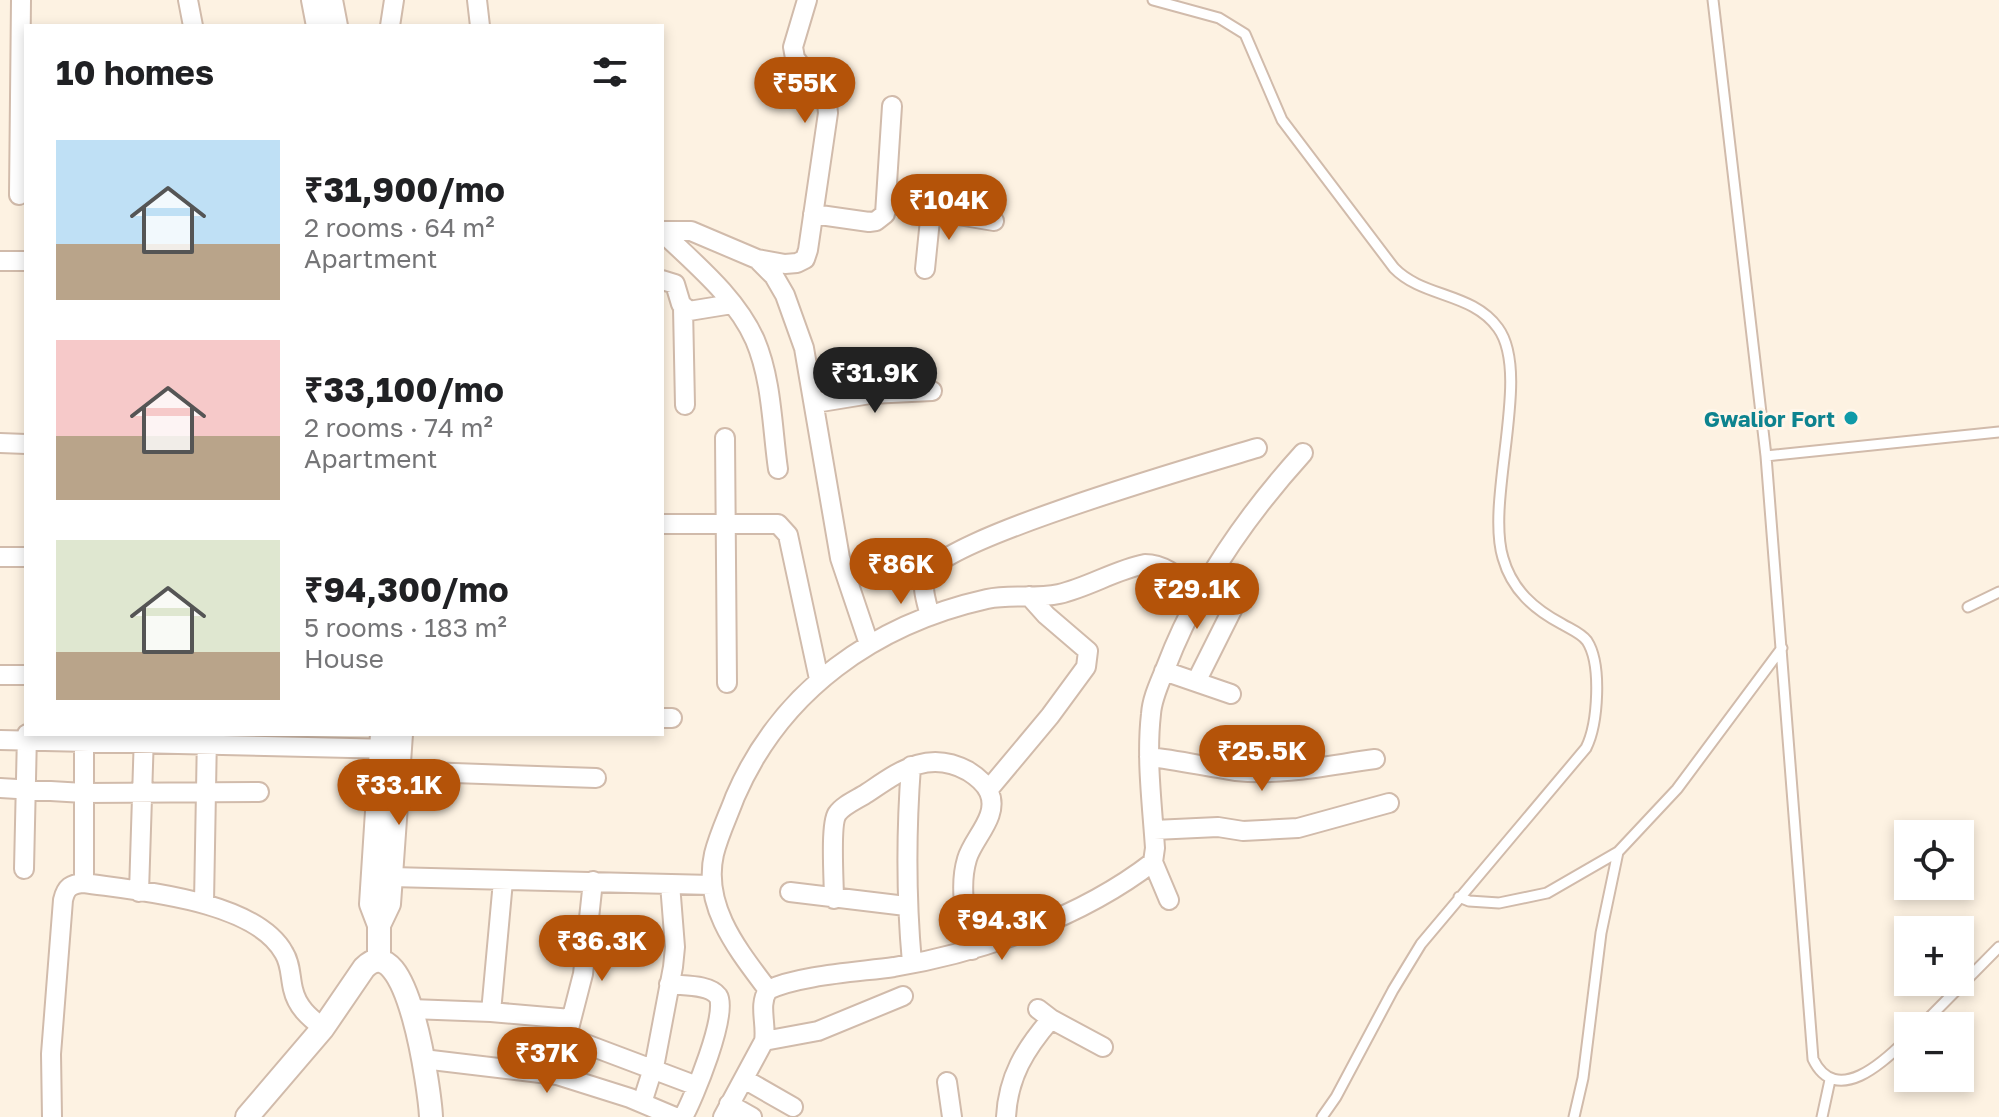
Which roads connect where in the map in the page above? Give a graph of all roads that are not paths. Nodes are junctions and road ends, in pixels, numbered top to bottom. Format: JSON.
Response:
{"nodes":[{"id":1,"x":21,"y":0,"type":"edge"},
{"id":2,"x":188,"y":0,"type":"edge"},
{"id":3,"x":313,"y":0,"type":"edge"},
{"id":4,"x":331,"y":0,"type":"edge"},
{"id":5,"x":394,"y":0,"type":"edge"},
{"id":6,"x":477,"y":0,"type":"edge"},
{"id":7,"x":807,"y":0,"type":"edge"},
{"id":8,"x":1153,"y":0,"type":"edge"},
{"id":9,"x":1713,"y":0,"type":"edge"},
{"id":10,"x":193,"y":24,"type":"edge"},
{"id":11,"x":318,"y":24,"type":"edge"},
{"id":12,"x":336,"y":24,"type":"edge"},
{"id":13,"x":390,"y":24,"type":"edge"},
{"id":14,"x":480,"y":24,"type":"edge"},
{"id":15,"x":23,"y":47,"type":"edge"},
{"id":16,"x":23,"y":104,"type":"edge"},
{"id":17,"x":892,"y":106,"type":"dead end"},
{"id":18,"x":0,"y":195,"type":"edge"},
{"id":19,"x":23,"y":195,"type":"edge"},
{"id":20,"x":887,"y":203,"type":"junction"},
{"id":21,"x":931,"y":210,"type":"junction"},
{"id":22,"x":813,"y":214,"type":"junction"},
{"id":23,"x":994,"y":221,"type":"dead end"},
{"id":24,"x":664,"y":231,"type":"edge"},
{"id":25,"x":664,"y":233,"type":"edge"},
{"id":26,"x":757,"y":259,"type":"junction"},
{"id":27,"x":0,"y":261,"type":"edge"},
{"id":28,"x":24,"y":261,"type":"edge"},
{"id":29,"x":925,"y":269,"type":"dead end"},
{"id":30,"x":664,"y":281,"type":"edge"},
{"id":31,"x":732,"y":304,"type":"junction"},
{"id":32,"x":683,"y":308,"type":"junction"},
{"id":33,"x":932,"y":391,"type":"dead end"},
{"id":34,"x":815,"y":403,"type":"junction"},
{"id":35,"x":685,"y":405,"type":"dead end"},
{"id":36,"x":1999,"y":432,"type":"edge"},
{"id":37,"x":725,"y":438,"type":"dead end"},
{"id":38,"x":0,"y":443,"type":"edge"},
{"id":39,"x":24,"y":444,"type":"edge"},
{"id":40,"x":1257,"y":448,"type":"dead end"},
{"id":41,"x":1303,"y":453,"type":"dead end"},
{"id":42,"x":1766,"y":456,"type":"junction"},
{"id":43,"x":778,"y":469,"type":"dead end"},
{"id":44,"x":664,"y":524,"type":"edge"},
{"id":45,"x":725,"y":524,"type":"junction"},
{"id":46,"x":0,"y":557,"type":"edge"},
{"id":47,"x":24,"y":557,"type":"edge"},
{"id":48,"x":1999,"y":592,"type":"edge"},
{"id":49,"x":1199,"y":594,"type":"junction"},
{"id":50,"x":1029,"y":596,"type":"junction"},
{"id":51,"x":1237,"y":600,"type":"dead end"},
{"id":52,"x":1968,"y":607,"type":"dead end"},
{"id":53,"x":930,"y":616,"type":"junction"},
{"id":54,"x":869,"y":644,"type":"junction"},
{"id":55,"x":1782,"y":648,"type":"junction"},
{"id":56,"x":1164,"y":671,"type":"junction"},
{"id":57,"x":0,"y":675,"type":"edge"},
{"id":58,"x":24,"y":675,"type":"edge"},
{"id":59,"x":819,"y":679,"type":"junction"},
{"id":60,"x":1196,"y":682,"type":"junction"},
{"id":61,"x":727,"y":683,"type":"dead end"},
{"id":62,"x":1231,"y":694,"type":"dead end"},
{"id":63,"x":27,"y":738,"type":"edge"},
{"id":64,"x":84,"y":739,"type":"edge"},
{"id":65,"x":144,"y":739,"type":"edge"},
{"id":66,"x":0,"y":740,"type":"edge"},
{"id":67,"x":207,"y":740,"type":"edge"},
{"id":68,"x":306,"y":740,"type":"edge"},
{"id":69,"x":392,"y":747,"type":"edge"},
{"id":70,"x":1149,"y":757,"type":"junction"},
{"id":71,"x":1375,"y":759,"type":"dead end"},
{"id":72,"x":911,"y":766,"type":"junction"},
{"id":73,"x":596,"y":778,"type":"dead end"},
{"id":74,"x":0,"y":788,"type":"edge"},
{"id":75,"x":26,"y":789,"type":"junction"},
{"id":76,"x":989,"y":789,"type":"junction"},
{"id":77,"x":259,"y":792,"type":"dead end"},
{"id":78,"x":84,"y":793,"type":"junction"},
{"id":79,"x":143,"y":793,"type":"junction"},
{"id":80,"x":206,"y":793,"type":"junction"},
{"id":81,"x":1389,"y":803,"type":"dead end"},
{"id":82,"x":1154,"y":830,"type":"junction"},
{"id":83,"x":1618,"y":852,"type":"junction"},
{"id":84,"x":1153,"y":862,"type":"junction"},
{"id":85,"x":24,"y":869,"type":"dead end"},
{"id":86,"x":391,"y":877,"type":"junction"},
{"id":87,"x":503,"y":881,"type":"junction"},
{"id":88,"x":593,"y":881,"type":"junction"},
{"id":89,"x":84,"y":883,"type":"junction"},
{"id":90,"x":670,"y":884,"type":"junction"},
{"id":91,"x":712,"y":885,"type":"junction"},
{"id":92,"x":139,"y":892,"type":"junction"},
{"id":93,"x":790,"y":892,"type":"dead end"},
{"id":94,"x":1459,"y":897,"type":"junction"},
{"id":95,"x":834,"y":899,"type":"junction"},
{"id":96,"x":1169,"y":900,"type":"dead end"},
{"id":97,"x":204,"y":903,"type":"junction"},
{"id":98,"x":906,"y":906,"type":"junction"},
{"id":99,"x":379,"y":925,"type":"junction"},
{"id":100,"x":1999,"y":947,"type":"edge"},
{"id":101,"x":972,"y":950,"type":"junction"},
{"id":102,"x":379,"y":959,"type":"junction"},
{"id":103,"x":912,"y":963,"type":"junction"},
{"id":104,"x":669,"y":984,"type":"junction"},
{"id":105,"x":768,"y":990,"type":"junction"},
{"id":106,"x":903,"y":996,"type":"dead end"},
{"id":107,"x":411,"y":1009,"type":"junction"},
{"id":108,"x":491,"y":1012,"type":"junction"},
{"id":109,"x":1935,"y":1012,"type":"edge"},
{"id":110,"x":323,"y":1028,"type":"junction"},
{"id":111,"x":569,"y":1028,"type":"junction"},
{"id":112,"x":764,"y":1041,"type":"junction"},
{"id":113,"x":1103,"y":1047,"type":"dead end"},
{"id":114,"x":1894,"y":1052,"type":"edge"},
{"id":115,"x":423,"y":1059,"type":"junction"},
{"id":116,"x":653,"y":1070,"type":"junction"},
{"id":117,"x":557,"y":1075,"type":"junction"},
{"id":118,"x":744,"y":1079,"type":"junction"},
{"id":119,"x":1830,"y":1080,"type":"junction"},
{"id":120,"x":947,"y":1082,"type":"dead end"},
{"id":121,"x":697,"y":1086,"type":"junction"},
{"id":122,"x":642,"y":1103,"type":"junction"},
{"id":123,"x":793,"y":1107,"type":"dead end"},
{"id":124,"x":726,"y":1111,"type":"edge"},
{"id":125,"x":52,"y":1117,"type":"edge"},
{"id":126,"x":247,"y":1117,"type":"edge"},
{"id":127,"x":431,"y":1117,"type":"edge"},
{"id":128,"x":675,"y":1117,"type":"edge"},
{"id":129,"x":683,"y":1117,"type":"edge"},
{"id":130,"x":752,"y":1117,"type":"edge"},
{"id":131,"x":952,"y":1117,"type":"edge"},
{"id":132,"x":1006,"y":1117,"type":"edge"},
{"id":133,"x":1322,"y":1117,"type":"edge"},
{"id":134,"x":1574,"y":1117,"type":"edge"},
{"id":135,"x":1822,"y":1117,"type":"edge"}],
"edges":[{"from":1,"to":15,"type":"street"},
{"from":2,"to":10,"type":"street"},
{"from":3,"to":11,"type":"street"},
{"from":4,"to":12,"type":"street"},
{"from":5,"to":13,"type":"street"},
{"from":6,"to":14,"type":"street"},
{"from":7,"to":22,"type":"street"},
{"from":8,"to":94,"type":"lane"},
{"from":9,"to":42,"type":"lane"},
{"from":15,"to":16,"type":"street"},
{"from":16,"to":19,"type":"street"},
{"from":17,"to":20,"type":"street"},
{"from":18,"to":19,"type":"street"},
{"from":20,"to":21,"type":"street"},
{"from":20,"to":22,"type":"street"},
{"from":21,"to":23,"type":"street"},
{"from":21,"to":29,"type":"street"},
{"from":22,"to":26,"type":"street"},
{"from":24,"to":26,"type":"street"},
{"from":25,"to":31,"type":"street"},
{"from":26,"to":34,"type":"street"},
{"from":27,"to":28,"type":"street"},
{"from":30,"to":32,"type":"street"},
{"from":31,"to":32,"type":"street"},
{"from":31,"to":43,"type":"street"},
{"from":32,"to":35,"type":"street"},
{"from":33,"to":34,"type":"street"},
{"from":34,"to":54,"type":"street"},
{"from":36,"to":42,"type":"lane"},
{"from":37,"to":45,"type":"street"},
{"from":38,"to":39,"type":"street"},
{"from":40,"to":53,"type":"street"},
{"from":41,"to":49,"type":"street"},
{"from":42,"to":55,"type":"lane"},
{"from":44,"to":45,"type":"street"},
{"from":45,"to":59,"type":"street"},
{"from":45,"to":61,"type":"street"},
{"from":46,"to":47,"type":"street"},
{"from":48,"to":52,"type":"lane"},
{"from":49,"to":50,"type":"street"},
{"from":49,"to":56,"type":"street"},
{"from":50,"to":53,"type":"street"},
{"from":50,"to":76,"type":"street"},
{"from":51,"to":60,"type":"street"},
{"from":53,"to":54,"type":"street"},
{"from":54,"to":59,"type":"street"},
{"from":55,"to":83,"type":"lane"},
{"from":55,"to":119,"type":"lane"},
{"from":56,"to":60,"type":"street"},
{"from":56,"to":70,"type":"street"},
{"from":57,"to":58,"type":"street"},
{"from":59,"to":91,"type":"street"},
{"from":60,"to":62,"type":"street"},
{"from":63,"to":64,"type":"street"},
{"from":63,"to":66,"type":"street"},
{"from":63,"to":75,"type":"street"},
{"from":64,"to":65,"type":"street"},
{"from":64,"to":78,"type":"street"},
{"from":65,"to":67,"type":"street"},
{"from":65,"to":79,"type":"street"},
{"from":67,"to":68,"type":"street"},
{"from":67,"to":80,"type":"street"},
{"from":68,"to":69,"type":"street"},
{"from":69,"to":73,"type":"street"},
{"from":69,"to":86,"type":"street"},
{"from":69,"to":99,"type":"street"},
{"from":70,"to":71,"type":"street"},
{"from":70,"to":82,"type":"street"},
{"from":72,"to":76,"type":"street"},
{"from":72,"to":95,"type":"street"},
{"from":72,"to":98,"type":"street"},
{"from":74,"to":75,"type":"street"},
{"from":75,"to":78,"type":"street"},
{"from":75,"to":85,"type":"street"},
{"from":76,"to":101,"type":"street"},
{"from":77,"to":80,"type":"street"},
{"from":78,"to":79,"type":"street"},
{"from":78,"to":89,"type":"street"},
{"from":79,"to":80,"type":"street"},
{"from":79,"to":92,"type":"street"},
{"from":80,"to":97,"type":"street"},
{"from":81,"to":82,"type":"street"},
{"from":82,"to":84,"type":"street"},
{"from":83,"to":94,"type":"lane"},
{"from":83,"to":134,"type":"lane"},
{"from":84,"to":96,"type":"street"},
{"from":84,"to":101,"type":"street"},
{"from":86,"to":87,"type":"street"},
{"from":86,"to":99,"type":"street"},
{"from":87,"to":88,"type":"street"},
{"from":87,"to":108,"type":"street"},
{"from":88,"to":90,"type":"street"},
{"from":88,"to":111,"type":"street"},
{"from":89,"to":92,"type":"street"},
{"from":89,"to":125,"type":"street"},
{"from":90,"to":91,"type":"street"},
{"from":90,"to":104,"type":"street"},
{"from":91,"to":105,"type":"street"},
{"from":92,"to":97,"type":"street"},
{"from":93,"to":95,"type":"street"},
{"from":94,"to":133,"type":"lane"},
{"from":95,"to":98,"type":"street"},
{"from":97,"to":110,"type":"street"},
{"from":98,"to":103,"type":"street"},
{"from":99,"to":102,"type":"street"},
{"from":100,"to":109,"type":"lane"},
{"from":101,"to":103,"type":"street"},
{"from":102,"to":107,"type":"street"},
{"from":102,"to":110,"type":"street"},
{"from":103,"to":105,"type":"street"},
{"from":104,"to":116,"type":"street"},
{"from":104,"to":121,"type":"street"},
{"from":105,"to":112,"type":"street"},
{"from":106,"to":112,"type":"street"},
{"from":107,"to":108,"type":"street"},
{"from":107,"to":115,"type":"street"},
{"from":108,"to":111,"type":"street"},
{"from":110,"to":126,"type":"street"},
{"from":111,"to":116,"type":"street"},
{"from":111,"to":117,"type":"street"},
{"from":112,"to":118,"type":"street"},
{"from":113,"to":132,"type":"street"},
{"from":114,"to":119,"type":"lane"},
{"from":115,"to":117,"type":"street"},
{"from":115,"to":127,"type":"street"},
{"from":116,"to":121,"type":"street"},
{"from":116,"to":122,"type":"street"},
{"from":117,"to":122,"type":"street"},
{"from":118,"to":123,"type":"street"},
{"from":118,"to":124,"type":"street"},
{"from":119,"to":135,"type":"lane"},
{"from":120,"to":131,"type":"street"},
{"from":121,"to":129,"type":"street"},
{"from":122,"to":128,"type":"street"},
{"from":124,"to":130,"type":"street"}]}
